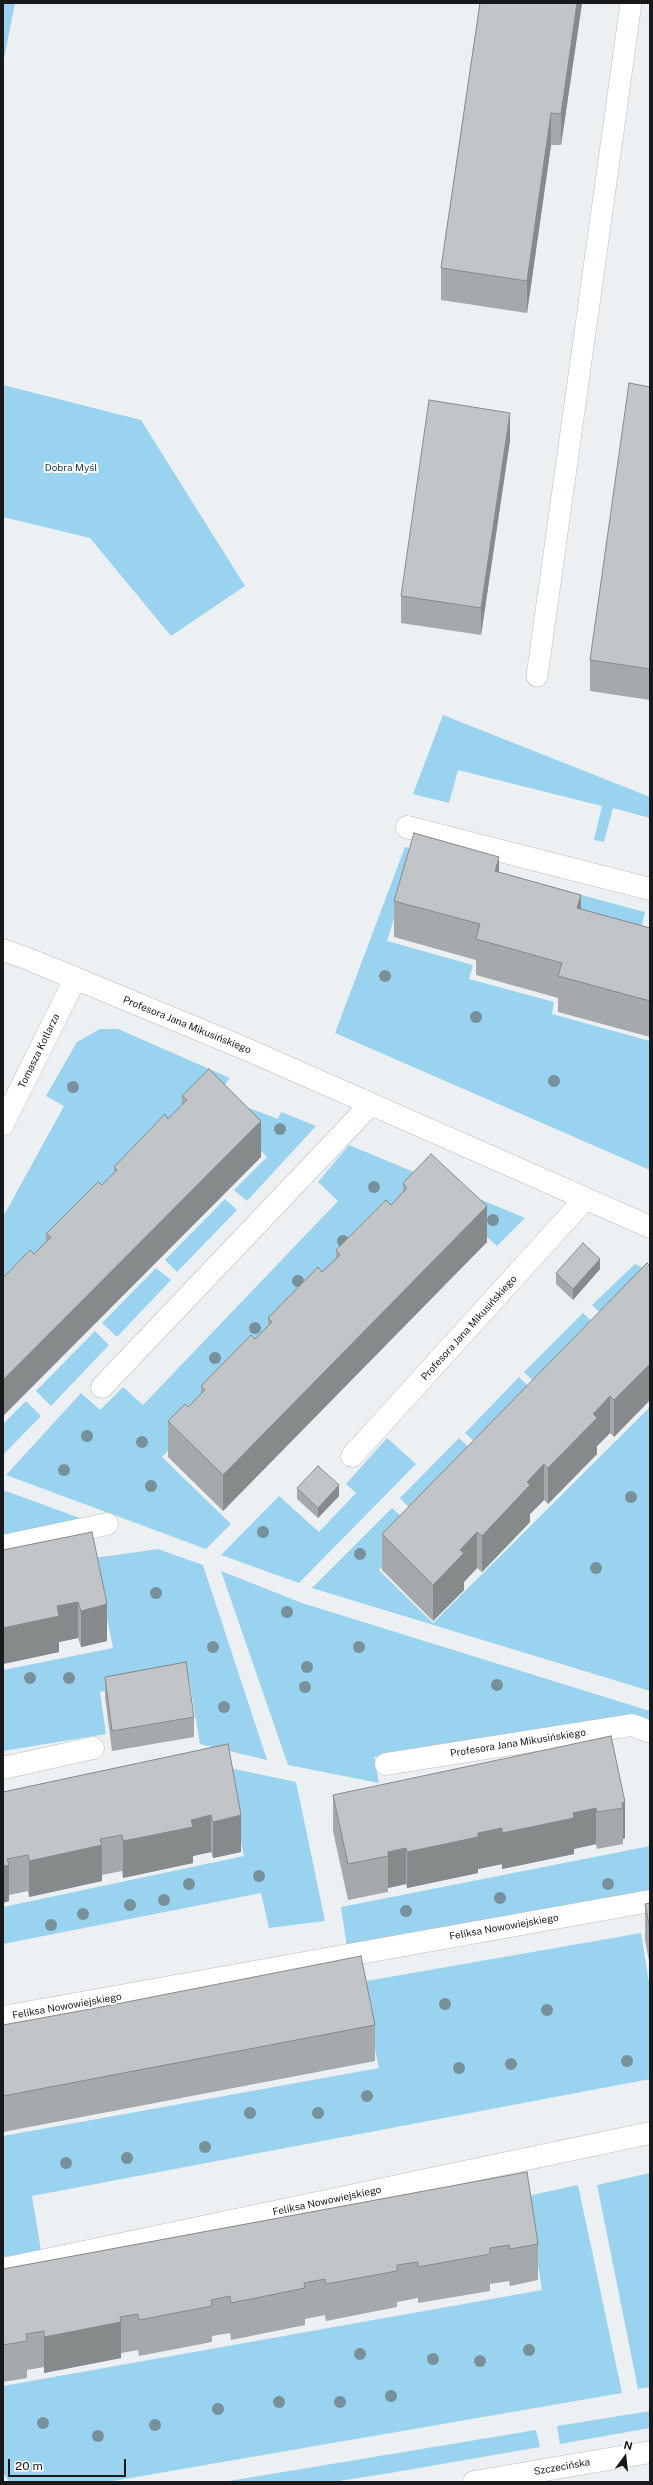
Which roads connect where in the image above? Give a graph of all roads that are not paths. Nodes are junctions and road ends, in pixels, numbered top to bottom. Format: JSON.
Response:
{"nodes":[{"id":1,"x":631,"y":3,"type":"edge"},
{"id":2,"x":537,"y":676,"type":"dead end"},
{"id":3,"x":407,"y":827,"type":"dead end"},
{"id":4,"x":650,"y":889,"type":"edge"},
{"id":5,"x":3,"y":950,"type":"edge"},
{"id":6,"x":75,"y":979,"type":"junction"},
{"id":7,"x":371,"y":1104,"type":"junction"},
{"id":8,"x":3,"y":1124,"type":"edge"},
{"id":9,"x":585,"y":1199,"type":"junction"},
{"id":10,"x":650,"y":1227,"type":"edge"},
{"id":11,"x":102,"y":1387,"type":"dead end"},
{"id":12,"x":352,"y":1456,"type":"dead end"},
{"id":13,"x":108,"y":1524,"type":"dead end"},
{"id":14,"x":3,"y":1546,"type":"edge"},
{"id":15,"x":650,"y":1732,"type":"edge"},
{"id":16,"x":92,"y":1748,"type":"dead end"},
{"id":17,"x":386,"y":1764,"type":"dead end"},
{"id":18,"x":3,"y":1768,"type":"edge"},
{"id":19,"x":650,"y":1901,"type":"edge"},
{"id":20,"x":3,"y":2017,"type":"edge"},
{"id":21,"x":650,"y":2133,"type":"edge"},
{"id":22,"x":3,"y":2269,"type":"edge"},
{"id":23,"x":650,"y":2452,"type":"edge"},
{"id":24,"x":474,"y":2482,"type":"edge"}],
"edges":[{"from":1,"to":2,"type":"lane"},
{"from":3,"to":4,"type":"street"},
{"from":5,"to":6,"type":"street","name":"Profesora Jana Mikusińskiego"},
{"from":6,"to":7,"type":"street","name":"Profesora Jana Mikusińskiego"},
{"from":6,"to":8,"type":"street","name":"Tomasza Kotlarza"},
{"from":7,"to":9,"type":"street","name":"Profesora Jana Mikusińskiego"},
{"from":7,"to":11,"type":"street"},
{"from":9,"to":10,"type":"street","name":"Profesora Jana Mikusińskiego"},
{"from":9,"to":12,"type":"street","name":"Profesora Jana Mikusińskiego"},
{"from":13,"to":14,"type":"street"},
{"from":15,"to":17,"type":"street","name":"Profesora Jana Mikusińskiego"},
{"from":16,"to":18,"type":"street"},
{"from":19,"to":20,"type":"street","name":"Feliksa Nowowiejskiego"},
{"from":21,"to":22,"type":"street","name":"Feliksa Nowowiejskiego"},
{"from":23,"to":24,"type":"street","name":"Szczecińska"}]}
